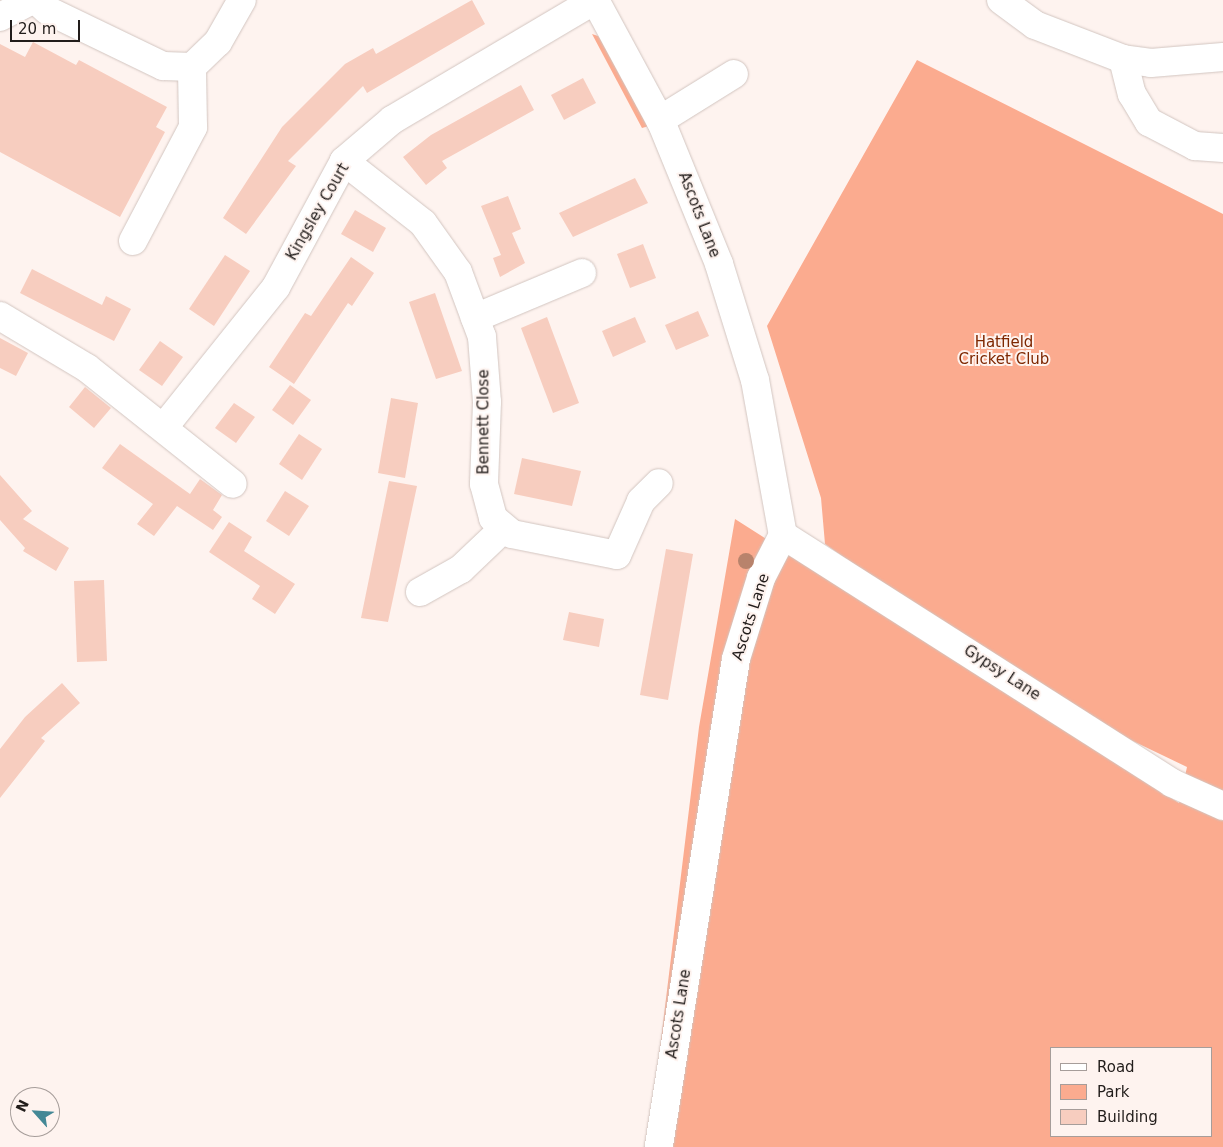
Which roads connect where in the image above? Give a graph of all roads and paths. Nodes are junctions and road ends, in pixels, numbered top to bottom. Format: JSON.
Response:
{"nodes":[{"id":1,"x":34,"y":0,"type":"edge"},
{"id":2,"x":242,"y":0,"type":"edge"},
{"id":3,"x":595,"y":0,"type":"edge"},
{"id":4,"x":1001,"y":0,"type":"edge"},
{"id":5,"x":0,"y":16,"type":"edge"},
{"id":6,"x":1223,"y":57,"type":"edge"},
{"id":7,"x":1123,"y":58,"type":"junction"},
{"id":8,"x":192,"y":66,"type":"junction"},
{"id":9,"x":734,"y":74,"type":"dead end"},
{"id":10,"x":660,"y":120,"type":"junction"},
{"id":11,"x":1223,"y":148,"type":"edge"},
{"id":12,"x":344,"y":161,"type":"junction"},
{"id":13,"x":133,"y":241,"type":"dead end"},
{"id":14,"x":582,"y":273,"type":"dead end"},
{"id":15,"x":0,"y":316,"type":"edge"},
{"id":16,"x":475,"y":318,"type":"junction"},
{"id":17,"x":164,"y":427,"type":"junction"},
{"id":18,"x":233,"y":484,"type":"dead end"},
{"id":19,"x":660,"y":484,"type":"dead end"},
{"id":20,"x":504,"y":528,"type":"junction"},
{"id":21,"x":783,"y":535,"type":"junction"},
{"id":22,"x":420,"y":592,"type":"dead end"},
{"id":23,"x":1223,"y":806,"type":"edge"},
{"id":24,"x":659,"y":1147,"type":"edge"}],
"edges":[{"from":1,"to":5,"type":"street"},
{"from":1,"to":8,"type":"street"},
{"from":2,"to":8,"type":"street"},
{"from":3,"to":10,"type":"street","name":"Ascots Lane"},
{"from":3,"to":12,"type":"street","name":"Kingsley Court"},
{"from":4,"to":7,"type":"street"},
{"from":6,"to":7,"type":"street"},
{"from":7,"to":11,"type":"street"},
{"from":8,"to":13,"type":"street"},
{"from":9,"to":10,"type":"street"},
{"from":10,"to":21,"type":"street","name":"Ascots Lane"},
{"from":12,"to":16,"type":"street","name":"Bennett Close"},
{"from":12,"to":17,"type":"street","name":"Kingsley Court"},
{"from":14,"to":16,"type":"street"},
{"from":15,"to":17,"type":"street"},
{"from":16,"to":20,"type":"street","name":"Bennett Close"},
{"from":17,"to":18,"type":"street"},
{"from":19,"to":20,"type":"street"},
{"from":20,"to":22,"type":"street"},
{"from":21,"to":23,"type":"street","name":"Gypsy Lane"},
{"from":21,"to":24,"type":"street","name":"Ascots Lane"}]}
